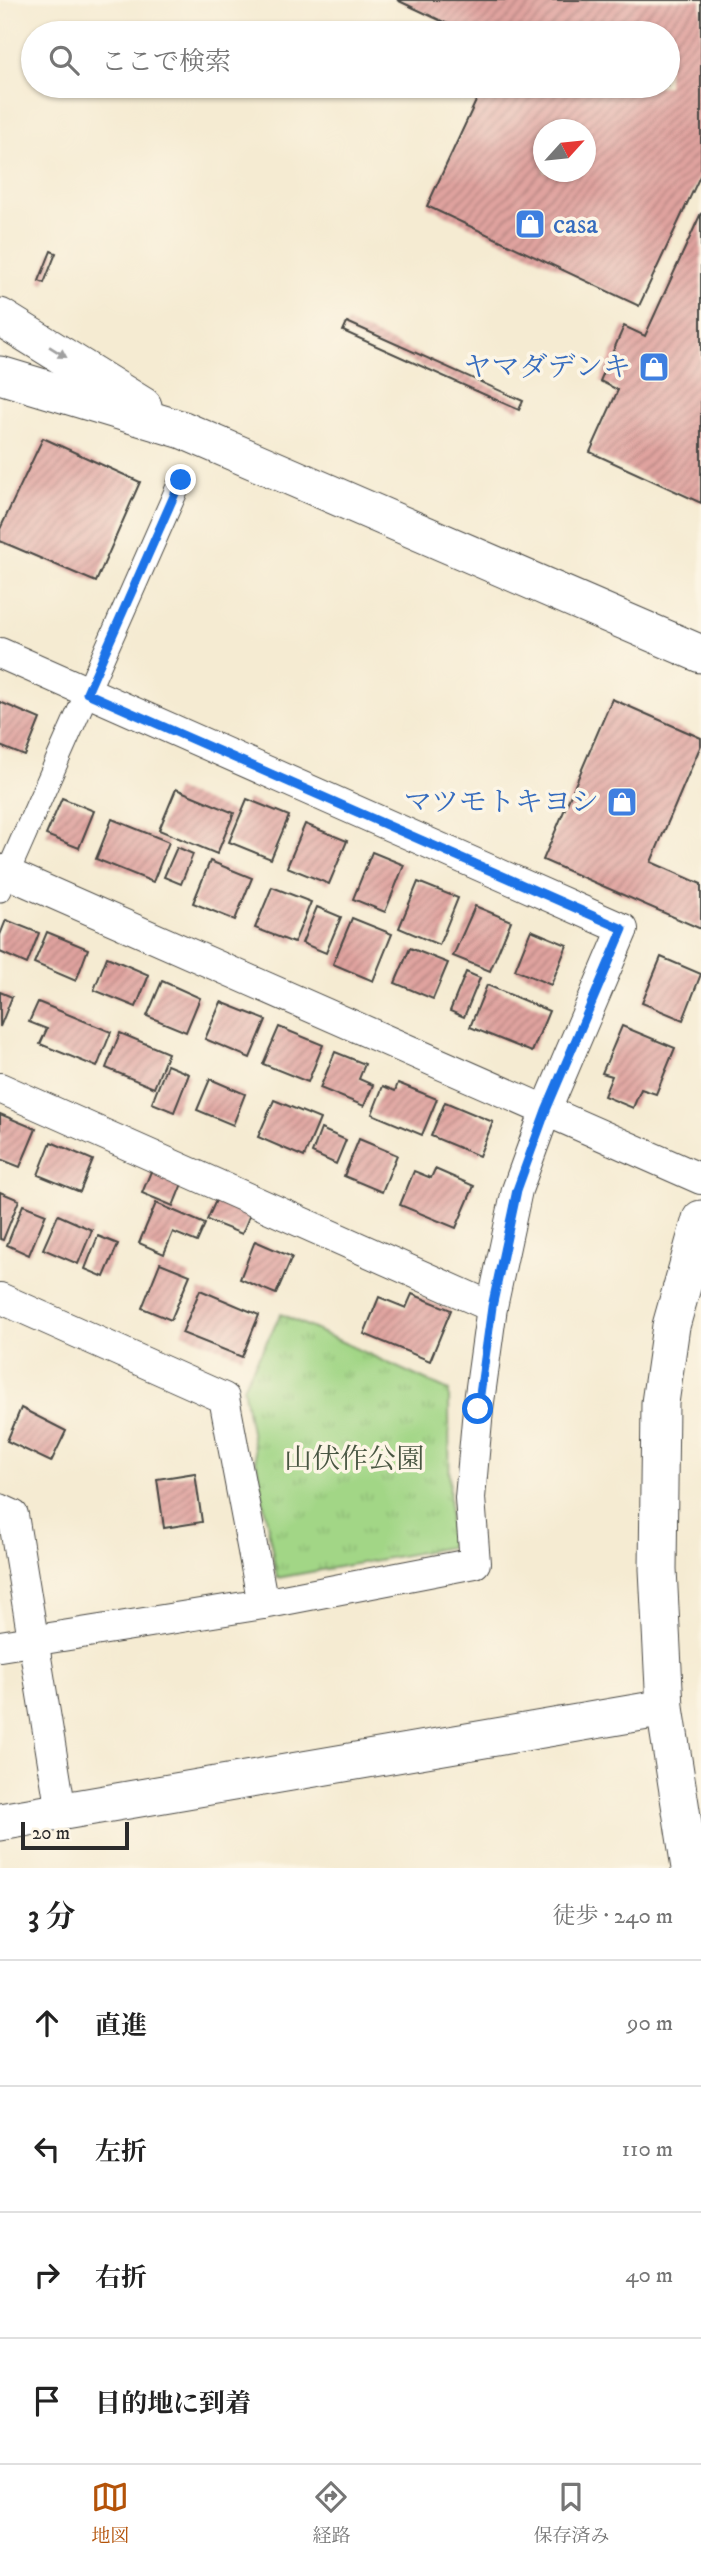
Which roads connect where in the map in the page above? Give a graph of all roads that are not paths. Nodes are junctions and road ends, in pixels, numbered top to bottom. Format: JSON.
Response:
{"nodes":[{"id":1,"x":0,"y":317,"type":"edge"},
{"id":2,"x":0,"y":375,"type":"edge"},
{"id":3,"x":183,"y":430,"type":"junction"},
{"id":4,"x":181,"y":480,"type":"dead end"},
{"id":5,"x":0,"y":653,"type":"edge"},
{"id":6,"x":701,"y":654,"type":"edge"},
{"id":7,"x":87,"y":693,"type":"junction"},
{"id":8,"x":2,"y":878,"type":"edge"},
{"id":9,"x":0,"y":1088,"type":"edge"},
{"id":10,"x":546,"y":1110,"type":"junction"},
{"id":11,"x":701,"y":1180,"type":"edge"},
{"id":12,"x":701,"y":1219,"type":"edge"},
{"id":13,"x":0,"y":1298,"type":"edge"},
{"id":14,"x":492,"y":1307,"type":"junction"},
{"id":15,"x":0,"y":1509,"type":"edge"},
{"id":16,"x":263,"y":1604,"type":"junction"},
{"id":17,"x":34,"y":1640,"type":"junction"},
{"id":18,"x":0,"y":1646,"type":"edge"},
{"id":19,"x":665,"y":1708,"type":"junction"},
{"id":20,"x":61,"y":1812,"type":"junction"},
{"id":21,"x":0,"y":1822,"type":"edge"},
{"id":22,"x":690,"y":1868,"type":"edge"}],
"edges":[{"from":1,"to":3,"type":"street","one_way":true},
{"from":2,"to":3,"type":"street"},
{"from":3,"to":6,"type":"street"},
{"from":4,"to":7,"type":"street"},
{"from":5,"to":7,"type":"street"},
{"from":7,"to":8,"type":"street"},
{"from":7,"to":10,"type":"street"},
{"from":8,"to":10,"type":"street"},
{"from":9,"to":14,"type":"street"},
{"from":10,"to":11,"type":"street"},
{"from":10,"to":14,"type":"street"},
{"from":12,"to":19,"type":"street"},
{"from":13,"to":16,"type":"street"},
{"from":14,"to":16,"type":"street"},
{"from":15,"to":17,"type":"street"},
{"from":16,"to":17,"type":"street"},
{"from":17,"to":18,"type":"street"},
{"from":17,"to":20,"type":"street"},
{"from":19,"to":20,"type":"street"},
{"from":19,"to":22,"type":"street"},
{"from":20,"to":21,"type":"street"}]}
